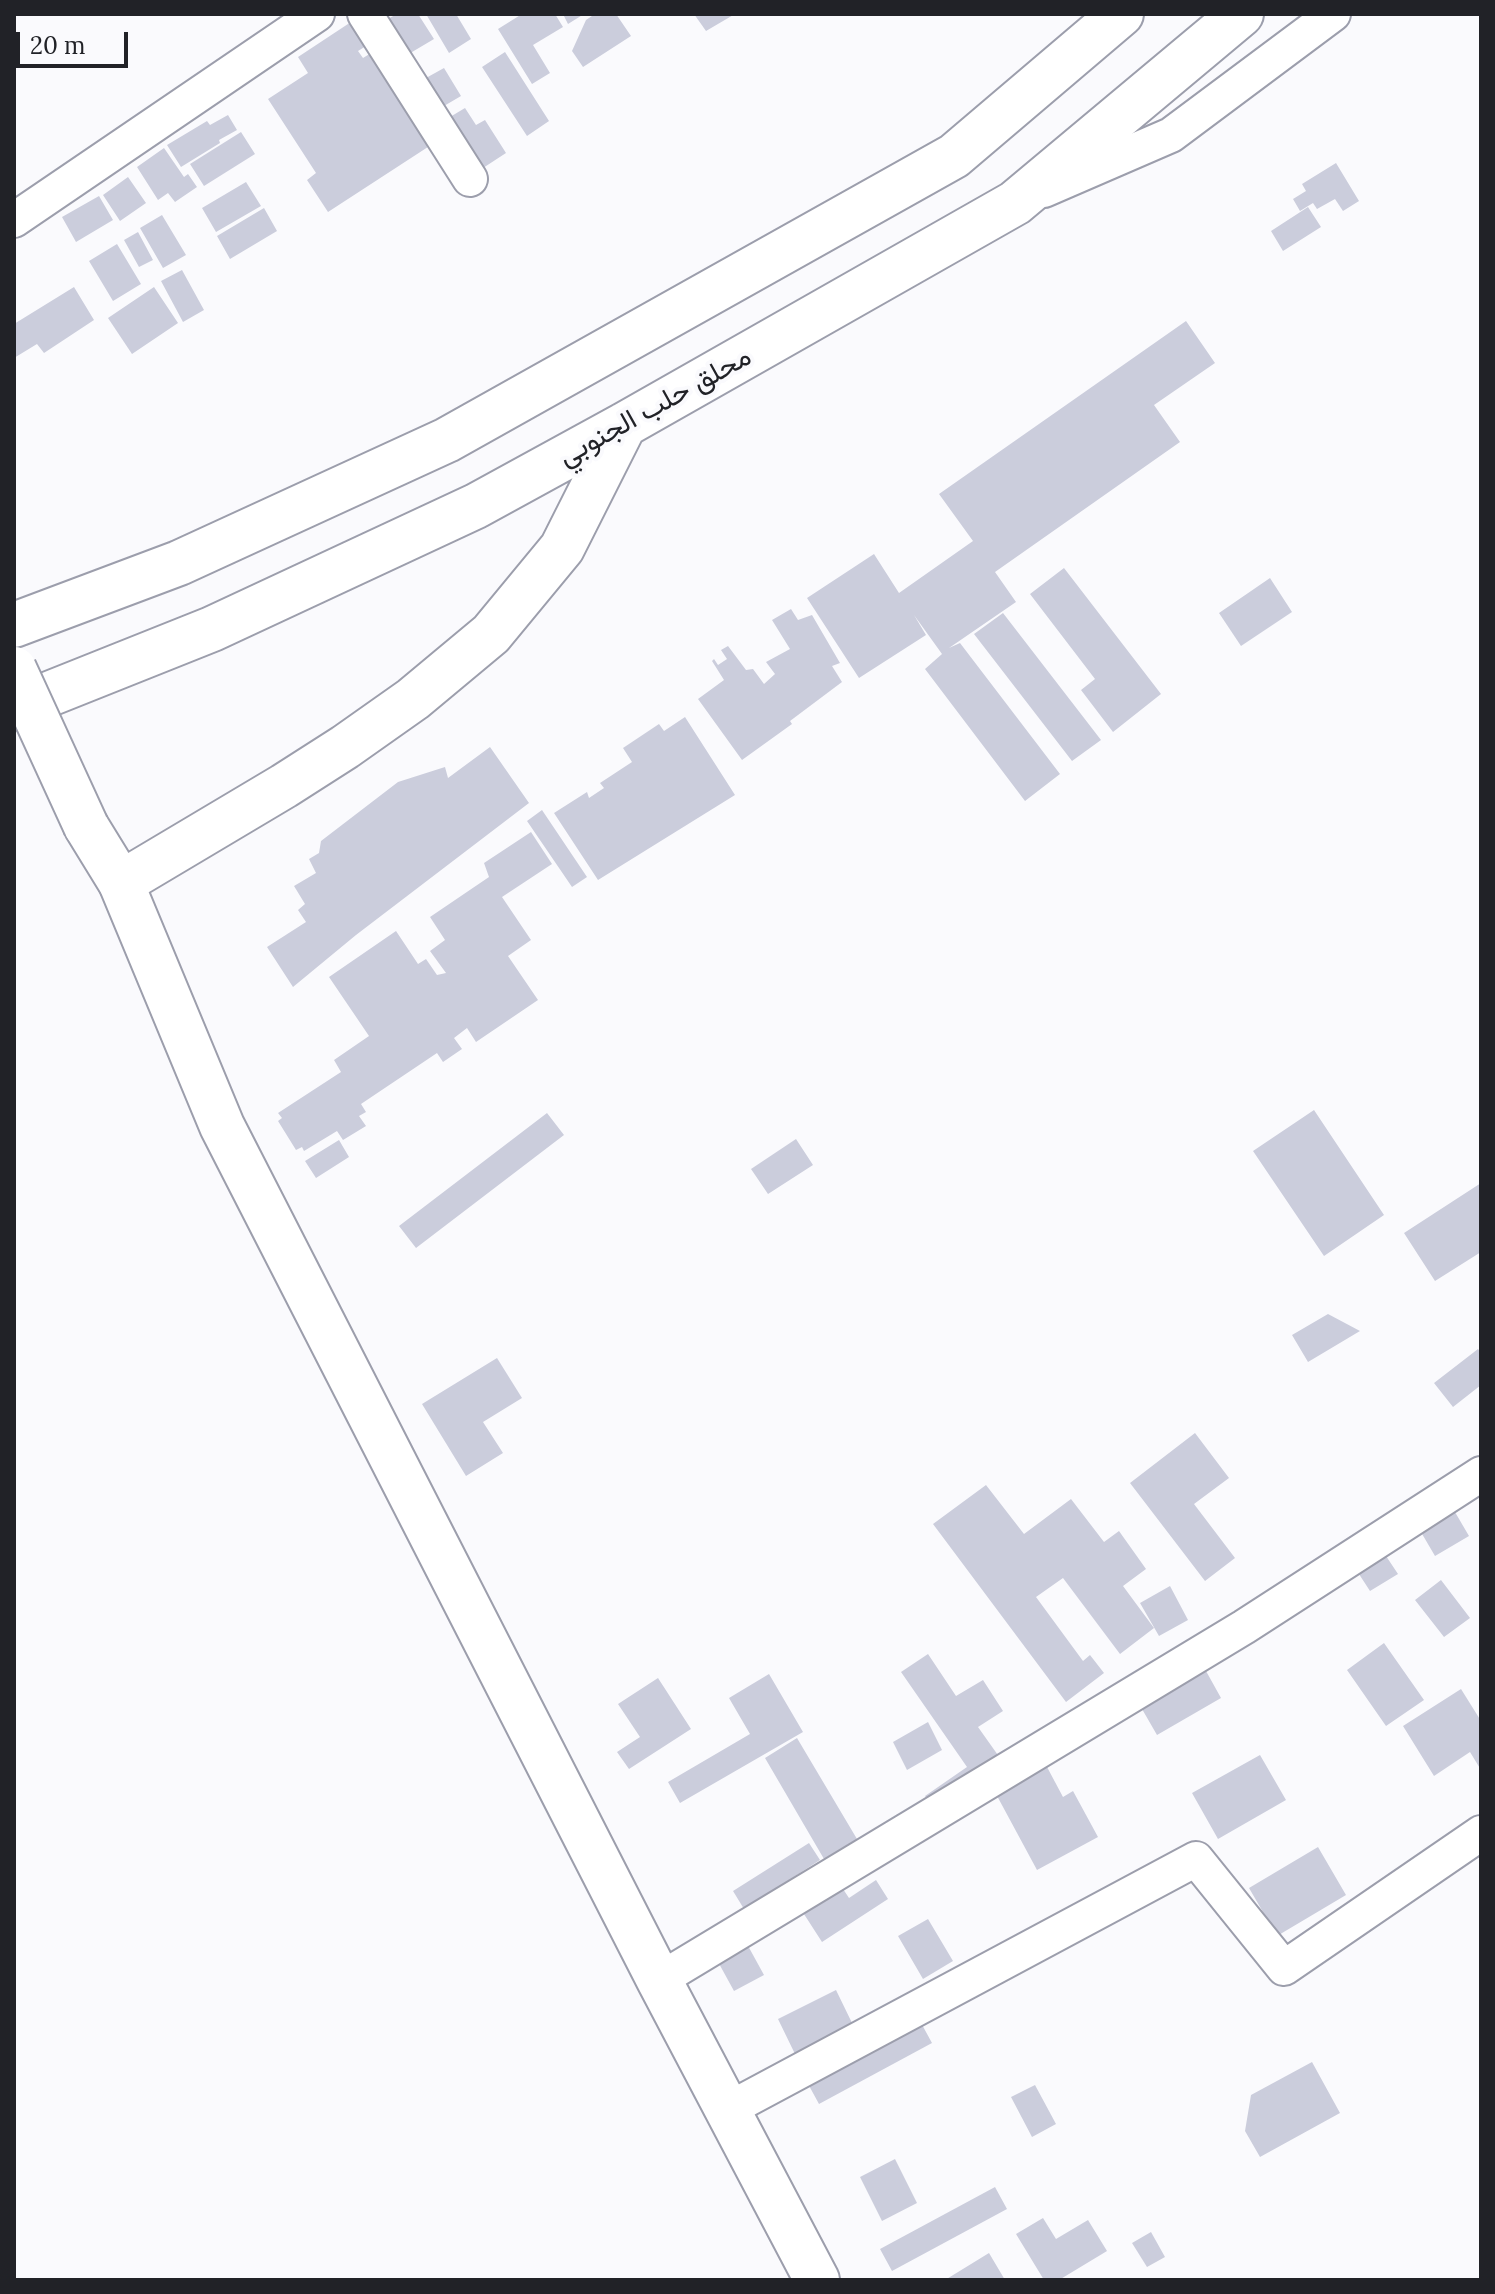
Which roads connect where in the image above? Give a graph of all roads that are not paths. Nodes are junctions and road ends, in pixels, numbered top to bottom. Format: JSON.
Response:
{"nodes":[{"id":1,"x":317,"y":14,"type":"edge"},
{"id":2,"x":365,"y":14,"type":"edge"},
{"id":3,"x":1121,"y":14,"type":"edge"},
{"id":4,"x":1241,"y":14,"type":"edge"},
{"id":5,"x":1333,"y":14,"type":"edge"},
{"id":6,"x":470,"y":179,"type":"dead end"},
{"id":7,"x":1015,"y":203,"type":"junction"},
{"id":8,"x":14,"y":220,"type":"edge"},
{"id":9,"x":624,"y":425,"type":"junction"},
{"id":10,"x":14,"y":625,"type":"edge"},
{"id":11,"x":14,"y":669,"type":"edge"},
{"id":12,"x":14,"y":708,"type":"edge"},
{"id":13,"x":121,"y":883,"type":"junction"},
{"id":14,"x":1481,"y":1474,"type":"edge"},
{"id":15,"x":1481,"y":1833,"type":"edge"},
{"id":16,"x":659,"y":1980,"type":"junction"},
{"id":17,"x":727,"y":2110,"type":"junction"},
{"id":18,"x":817,"y":2280,"type":"edge"}],
"edges":[{"from":1,"to":8,"type":"street"},
{"from":2,"to":6,"type":"street"},
{"from":3,"to":10,"type":"main road"},
{"from":4,"to":7,"type":"main road","name":"محلق حلب الجنوبي"},
{"from":5,"to":7,"type":"street"},
{"from":7,"to":9,"type":"main road","name":"محلق حلب الجنوبي"},
{"from":9,"to":12,"type":"main road","name":"محلق حلب الجنوبي"},
{"from":9,"to":13,"type":"main road"},
{"from":11,"to":13,"type":"main road","bridge":true},
{"from":13,"to":16,"type":"main road"},
{"from":14,"to":16,"type":"street"},
{"from":15,"to":17,"type":"street"},
{"from":16,"to":17,"type":"main road"},
{"from":17,"to":18,"type":"main road"}]}
